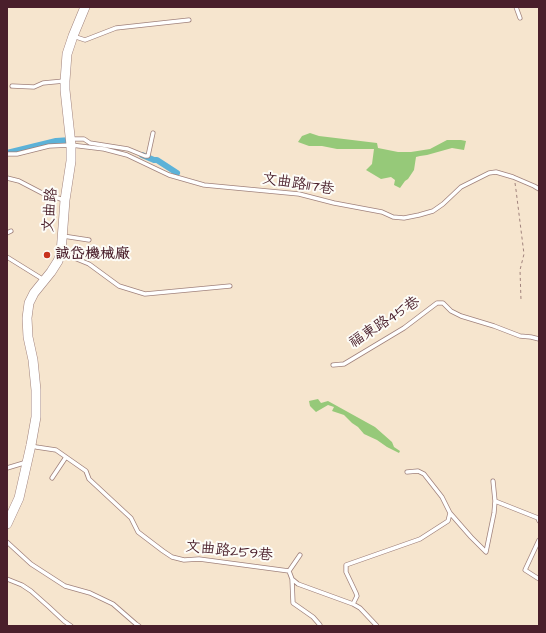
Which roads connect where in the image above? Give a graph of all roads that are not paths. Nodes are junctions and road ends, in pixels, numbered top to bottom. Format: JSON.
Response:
{"nodes":[{"id":1,"x":85,"y":7,"type":"edge"},
{"id":2,"x":516,"y":7,"type":"edge"},
{"id":3,"x":520,"y":18,"type":"dead end"},
{"id":4,"x":189,"y":20,"type":"dead end"},
{"id":5,"x":72,"y":36,"type":"junction"},
{"id":6,"x":65,"y":80,"type":"junction"},
{"id":7,"x":12,"y":86,"type":"dead end"},
{"id":8,"x":153,"y":133,"type":"dead end"},
{"id":9,"x":70,"y":142,"type":"junction"},
{"id":10,"x":7,"y":154,"type":"edge"},
{"id":11,"x":7,"y":178,"type":"edge"},
{"id":12,"x":539,"y":189,"type":"edge"},
{"id":13,"x":65,"y":200,"type":"junction"},
{"id":14,"x":63,"y":236,"type":"junction"},
{"id":15,"x":89,"y":240,"type":"dead end"},
{"id":16,"x":61,"y":253,"type":"junction"},
{"id":17,"x":7,"y":257,"type":"edge"},
{"id":18,"x":45,"y":280,"type":"junction"},
{"id":19,"x":230,"y":286,"type":"dead end"},
{"id":20,"x":539,"y":339,"type":"edge"},
{"id":21,"x":333,"y":365,"type":"dead end"},
{"id":22,"x":31,"y":445,"type":"junction"},
{"id":23,"x":66,"y":457,"type":"junction"},
{"id":24,"x":28,"y":462,"type":"junction"},
{"id":25,"x":7,"y":468,"type":"edge"},
{"id":26,"x":407,"y":472,"type":"dead end"},
{"id":27,"x":52,"y":478,"type":"dead end"},
{"id":28,"x":493,"y":481,"type":"dead end"},
{"id":29,"x":495,"y":501,"type":"junction"},
{"id":30,"x":450,"y":513,"type":"junction"},
{"id":31,"x":539,"y":519,"type":"edge"},
{"id":32,"x":7,"y":524,"type":"edge"},
{"id":33,"x":539,"y":540,"type":"edge"},
{"id":34,"x":7,"y":542,"type":"edge"},
{"id":35,"x":300,"y":555,"type":"dead end"},
{"id":36,"x":289,"y":571,"type":"junction"},
{"id":37,"x":7,"y":579,"type":"edge"},
{"id":38,"x":292,"y":579,"type":"junction"},
{"id":39,"x":539,"y":579,"type":"edge"},
{"id":40,"x":353,"y":604,"type":"junction"},
{"id":41,"x":320,"y":625,"type":"edge"},
{"id":42,"x":70,"y":626,"type":"edge"},
{"id":43,"x":139,"y":626,"type":"edge"},
{"id":44,"x":377,"y":626,"type":"edge"}],
"edges":[{"from":1,"to":5,"type":"street","name":"文曲路"},
{"from":2,"to":3,"type":"lane"},
{"from":4,"to":5,"type":"lane"},
{"from":5,"to":6,"type":"street","name":"文曲路"},
{"from":6,"to":7,"type":"lane"},
{"from":6,"to":9,"type":"street","name":"文曲路"},
{"from":8,"to":9,"type":"lane"},
{"from":9,"to":10,"type":"lane"},
{"from":9,"to":12,"type":"lane","name":"文曲路117巷"},
{"from":9,"to":13,"type":"street","name":"文曲路"},
{"from":11,"to":13,"type":"lane"},
{"from":13,"to":14,"type":"street","name":"文曲路"},
{"from":14,"to":15,"type":"lane"},
{"from":14,"to":16,"type":"street","name":"文曲路"},
{"from":16,"to":18,"type":"street","name":"文曲路"},
{"from":16,"to":19,"type":"lane"},
{"from":17,"to":18,"type":"lane"},
{"from":18,"to":22,"type":"street","name":"文曲路"},
{"from":20,"to":21,"type":"lane","name":"福東路45巷"},
{"from":22,"to":23,"type":"lane","name":"文曲路259巷"},
{"from":22,"to":24,"type":"street","name":"文曲路"},
{"from":23,"to":27,"type":"lane"},
{"from":23,"to":36,"type":"lane","name":"文曲路259巷"},
{"from":24,"to":25,"type":"lane"},
{"from":24,"to":32,"type":"street","name":"文曲路"},
{"from":26,"to":30,"type":"lane"},
{"from":28,"to":29,"type":"lane"},
{"from":29,"to":30,"type":"lane"},
{"from":29,"to":31,"type":"lane"},
{"from":30,"to":40,"type":"lane"},
{"from":33,"to":39,"type":"lane"},
{"from":34,"to":43,"type":"lane"},
{"from":35,"to":36,"type":"lane"},
{"from":36,"to":38,"type":"lane","name":"文曲路259巷"},
{"from":37,"to":42,"type":"lane"},
{"from":38,"to":40,"type":"lane"},
{"from":38,"to":41,"type":"lane","name":"文曲路259巷"},
{"from":40,"to":44,"type":"lane"}]}
